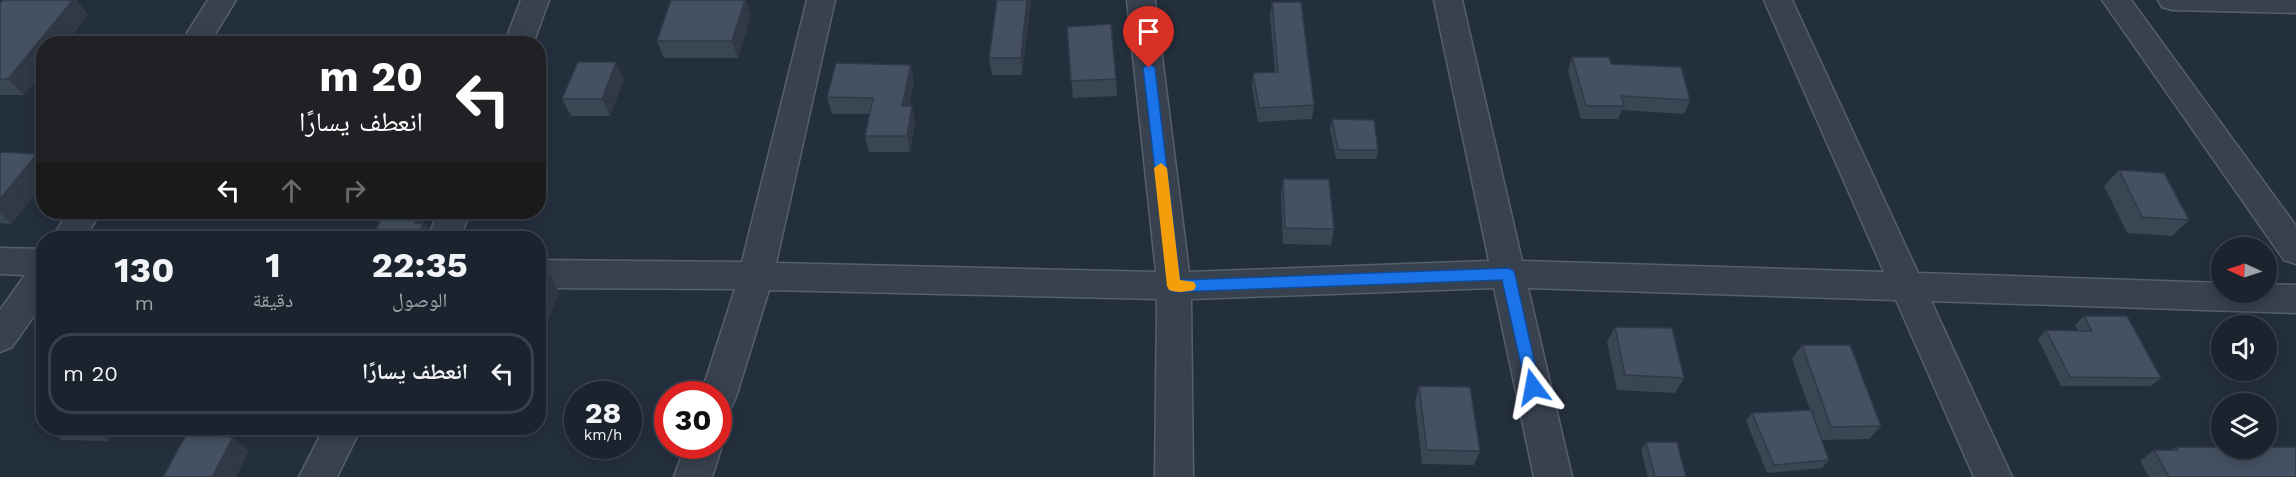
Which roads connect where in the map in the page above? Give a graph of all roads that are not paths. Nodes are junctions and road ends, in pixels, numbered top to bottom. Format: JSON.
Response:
{"nodes":[{"id":1,"x":222,"y":0,"type":"edge"},
{"id":2,"x":535,"y":0,"type":"edge"},
{"id":3,"x":821,"y":0,"type":"edge"},
{"id":4,"x":1141,"y":0,"type":"edge"},
{"id":5,"x":1448,"y":0,"type":"edge"},
{"id":6,"x":1779,"y":0,"type":"edge"},
{"id":7,"x":2116,"y":0,"type":"edge"},
{"id":8,"x":2172,"y":0,"type":"edge"},
{"id":9,"x":2296,"y":3,"type":"edge"},
{"id":10,"x":199,"y":36,"type":"edge"},
{"id":11,"x":521,"y":36,"type":"edge"},
{"id":12,"x":2296,"y":251,"type":"edge"},
{"id":13,"x":0,"y":261,"type":"edge"},
{"id":14,"x":36,"y":262,"type":"edge"},
{"id":15,"x":546,"y":273,"type":"edge"},
{"id":16,"x":1508,"y":274,"type":"junction"},
{"id":17,"x":756,"y":276,"type":"junction"},
{"id":18,"x":36,"y":286,"type":"edge"},
{"id":19,"x":1174,"y":286,"type":"junction"},
{"id":20,"x":1906,"y":287,"type":"junction"},
{"id":21,"x":2296,"y":299,"type":"edge"},
{"id":22,"x":0,"y":337,"type":"edge"},
{"id":23,"x":723,"y":381,"type":"edge"},
{"id":24,"x":340,"y":435,"type":"edge"},
{"id":25,"x":699,"y":459,"type":"edge"},
{"id":26,"x":318,"y":477,"type":"edge"},
{"id":27,"x":693,"y":477,"type":"edge"},
{"id":28,"x":1174,"y":477,"type":"edge"},
{"id":29,"x":1553,"y":477,"type":"edge"},
{"id":30,"x":1993,"y":477,"type":"edge"}],
"edges":[{"from":1,"to":10,"type":"street"},
{"from":2,"to":11,"type":"street"},
{"from":3,"to":17,"type":"street"},
{"from":4,"to":19,"type":"street"},
{"from":5,"to":16,"type":"street"},
{"from":6,"to":20,"type":"street"},
{"from":7,"to":12,"type":"street"},
{"from":8,"to":9,"type":"street"},
{"from":13,"to":14,"type":"street"},
{"from":15,"to":17,"type":"street"},
{"from":16,"to":19,"type":"street"},
{"from":16,"to":20,"type":"street"},
{"from":16,"to":29,"type":"street"},
{"from":17,"to":19,"type":"street"},
{"from":17,"to":23,"type":"street"},
{"from":18,"to":22,"type":"street"},
{"from":19,"to":28,"type":"street"},
{"from":20,"to":21,"type":"street"},
{"from":20,"to":30,"type":"street"},
{"from":24,"to":26,"type":"street"},
{"from":25,"to":27,"type":"street"}]}
